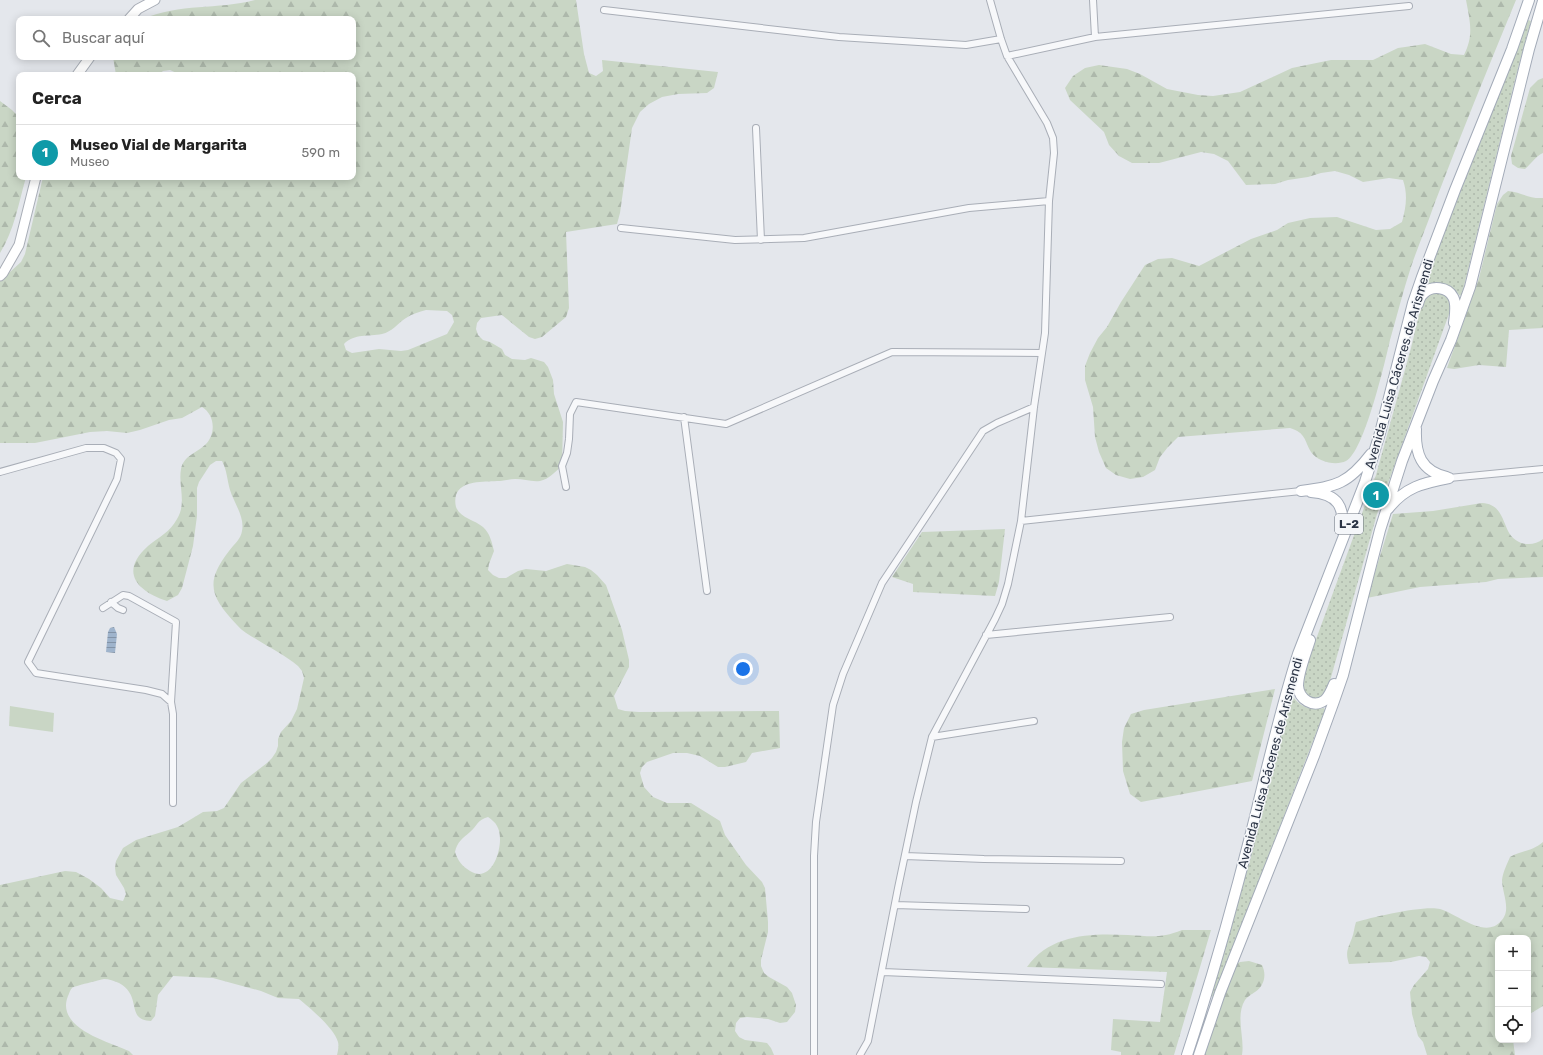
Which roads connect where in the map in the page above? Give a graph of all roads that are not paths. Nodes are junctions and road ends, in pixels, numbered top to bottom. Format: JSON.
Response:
{"nodes":[{"id":1,"x":155,"y":0,"type":"edge"},
{"id":2,"x":990,"y":0,"type":"edge"},
{"id":3,"x":1093,"y":0,"type":"edge"},
{"id":4,"x":1529,"y":0,"type":"edge"},
{"id":5,"x":1543,"y":1,"type":"edge"},
{"id":6,"x":1409,"y":6,"type":"dead end"},
{"id":7,"x":604,"y":10,"type":"dead end"},
{"id":8,"x":131,"y":16,"type":"edge"},
{"id":9,"x":1094,"y":37,"type":"junction"},
{"id":10,"x":1001,"y":39,"type":"junction"},
{"id":11,"x":1007,"y":56,"type":"junction"},
{"id":12,"x":88,"y":60,"type":"edge"},
{"id":13,"x":79,"y":72,"type":"edge"},
{"id":14,"x":756,"y":128,"type":"dead end"},
{"id":15,"x":35,"y":180,"type":"edge"},
{"id":16,"x":1049,"y":201,"type":"junction"},
{"id":17,"x":621,"y":228,"type":"dead end"},
{"id":18,"x":761,"y":240,"type":"junction"},
{"id":19,"x":0,"y":276,"type":"edge"},
{"id":20,"x":1407,"y":330,"type":"junction"},
{"id":21,"x":1451,"y":340,"type":"junction"},
{"id":22,"x":1042,"y":353,"type":"junction"},
{"id":23,"x":1034,"y":407,"type":"junction"},
{"id":24,"x":684,"y":418,"type":"junction"},
{"id":25,"x":1417,"y":420,"type":"junction"},
{"id":26,"x":1376,"y":448,"type":"junction"},
{"id":27,"x":1543,"y":469,"type":"edge"},
{"id":28,"x":0,"y":472,"type":"edge"},
{"id":29,"x":1448,"y":478,"type":"junction"},
{"id":30,"x":566,"y":487,"type":"dead end"},
{"id":31,"x":1301,"y":491,"type":"junction"},
{"id":32,"x":1385,"y":513,"type":"junction"},
{"id":33,"x":1021,"y":521,"type":"junction"},
{"id":34,"x":1343,"y":538,"type":"junction"},
{"id":35,"x":1334,"y":564,"type":"junction"},
{"id":36,"x":707,"y":591,"type":"dead end"},
{"id":37,"x":111,"y":602,"type":"junction"},
{"id":38,"x":103,"y":608,"type":"dead end"},
{"id":39,"x":123,"y":610,"type":"dead end"},
{"id":40,"x":1359,"y":610,"type":"junction"},
{"id":41,"x":1170,"y":617,"type":"dead end"},
{"id":42,"x":986,"y":635,"type":"junction"},
{"id":43,"x":171,"y":702,"type":"junction"},
{"id":44,"x":1034,"y":721,"type":"dead end"},
{"id":45,"x":932,"y":737,"type":"junction"},
{"id":46,"x":172,"y":802,"type":"dead end"},
{"id":47,"x":905,"y":856,"type":"junction"},
{"id":48,"x":1121,"y":861,"type":"dead end"},
{"id":49,"x":895,"y":905,"type":"junction"},
{"id":50,"x":1026,"y":909,"type":"dead end"},
{"id":51,"x":882,"y":972,"type":"junction"},
{"id":52,"x":1161,"y":984,"type":"dead end"},
{"id":53,"x":814,"y":1055,"type":"edge"},
{"id":54,"x":860,"y":1055,"type":"edge"},
{"id":55,"x":1187,"y":1055,"type":"edge"},
{"id":56,"x":1199,"y":1055,"type":"edge"}],
"edges":[{"from":1,"to":8,"type":"street"},
{"from":2,"to":10,"type":"street"},
{"from":3,"to":9,"type":"street"},
{"from":4,"to":20,"type":"main road","name":"Avenida Luisa Cáceres de Arismendi","number":"L-2"},
{"from":5,"to":21,"type":"main road","name":"Avenida Luisa Cáceres de Arismendi","number":"L-2"},
{"from":6,"to":9,"type":"street"},
{"from":7,"to":10,"type":"street"},
{"from":9,"to":11,"type":"street"},
{"from":10,"to":11,"type":"street"},
{"from":11,"to":16,"type":"street"},
{"from":12,"to":13,"type":"street"},
{"from":14,"to":18,"type":"street"},
{"from":15,"to":19,"type":"street"},
{"from":16,"to":18,"type":"street"},
{"from":16,"to":22,"type":"street"},
{"from":17,"to":18,"type":"street"},
{"from":20,"to":21,"type":"main road"},
{"from":20,"to":26,"type":"main road","name":"Avenida Luisa Cáceres de Arismendi","number":"L-2"},
{"from":21,"to":25,"type":"main road","name":"Avenida Luisa Cáceres de Arismendi","number":"L-2"},
{"from":22,"to":23,"type":"street"},
{"from":22,"to":24,"type":"street"},
{"from":23,"to":33,"type":"street"},
{"from":23,"to":53,"type":"street"},
{"from":24,"to":30,"type":"street"},
{"from":24,"to":36,"type":"street"},
{"from":25,"to":29,"type":"main road"},
{"from":25,"to":32,"type":"main road","name":"Avenida Luisa Cáceres de Arismendi","number":"L-2"},
{"from":26,"to":31,"type":"main road"},
{"from":26,"to":34,"type":"main road","name":"Avenida Luisa Cáceres de Arismendi","number":"L-2"},
{"from":27,"to":29,"type":"street"},
{"from":28,"to":43,"type":"street"},
{"from":29,"to":32,"type":"main road"},
{"from":31,"to":33,"type":"street"},
{"from":31,"to":34,"type":"main road"},
{"from":32,"to":40,"type":"main road","name":"Avenida Luisa Cáceres de Arismendi","number":"L-2"},
{"from":33,"to":42,"type":"street"},
{"from":34,"to":35,"type":"main road","name":"Avenida Luisa Cáceres de Arismendi","number":"L-2"},
{"from":35,"to":40,"type":"main road"},
{"from":35,"to":55,"type":"main road","name":"Avenida Luisa Cáceres de Arismendi","number":"L-2"},
{"from":37,"to":38,"type":"street"},
{"from":37,"to":39,"type":"street"},
{"from":37,"to":43,"type":"street"},
{"from":40,"to":56,"type":"main road","name":"Avenida Luisa Cáceres de Arismendi","number":"L-2"},
{"from":41,"to":42,"type":"street"},
{"from":42,"to":45,"type":"street"},
{"from":43,"to":46,"type":"street"},
{"from":44,"to":45,"type":"street"},
{"from":45,"to":47,"type":"street"},
{"from":47,"to":48,"type":"street"},
{"from":47,"to":49,"type":"street"},
{"from":49,"to":50,"type":"street"},
{"from":49,"to":51,"type":"street"},
{"from":51,"to":52,"type":"street"},
{"from":51,"to":54,"type":"street"}]}
